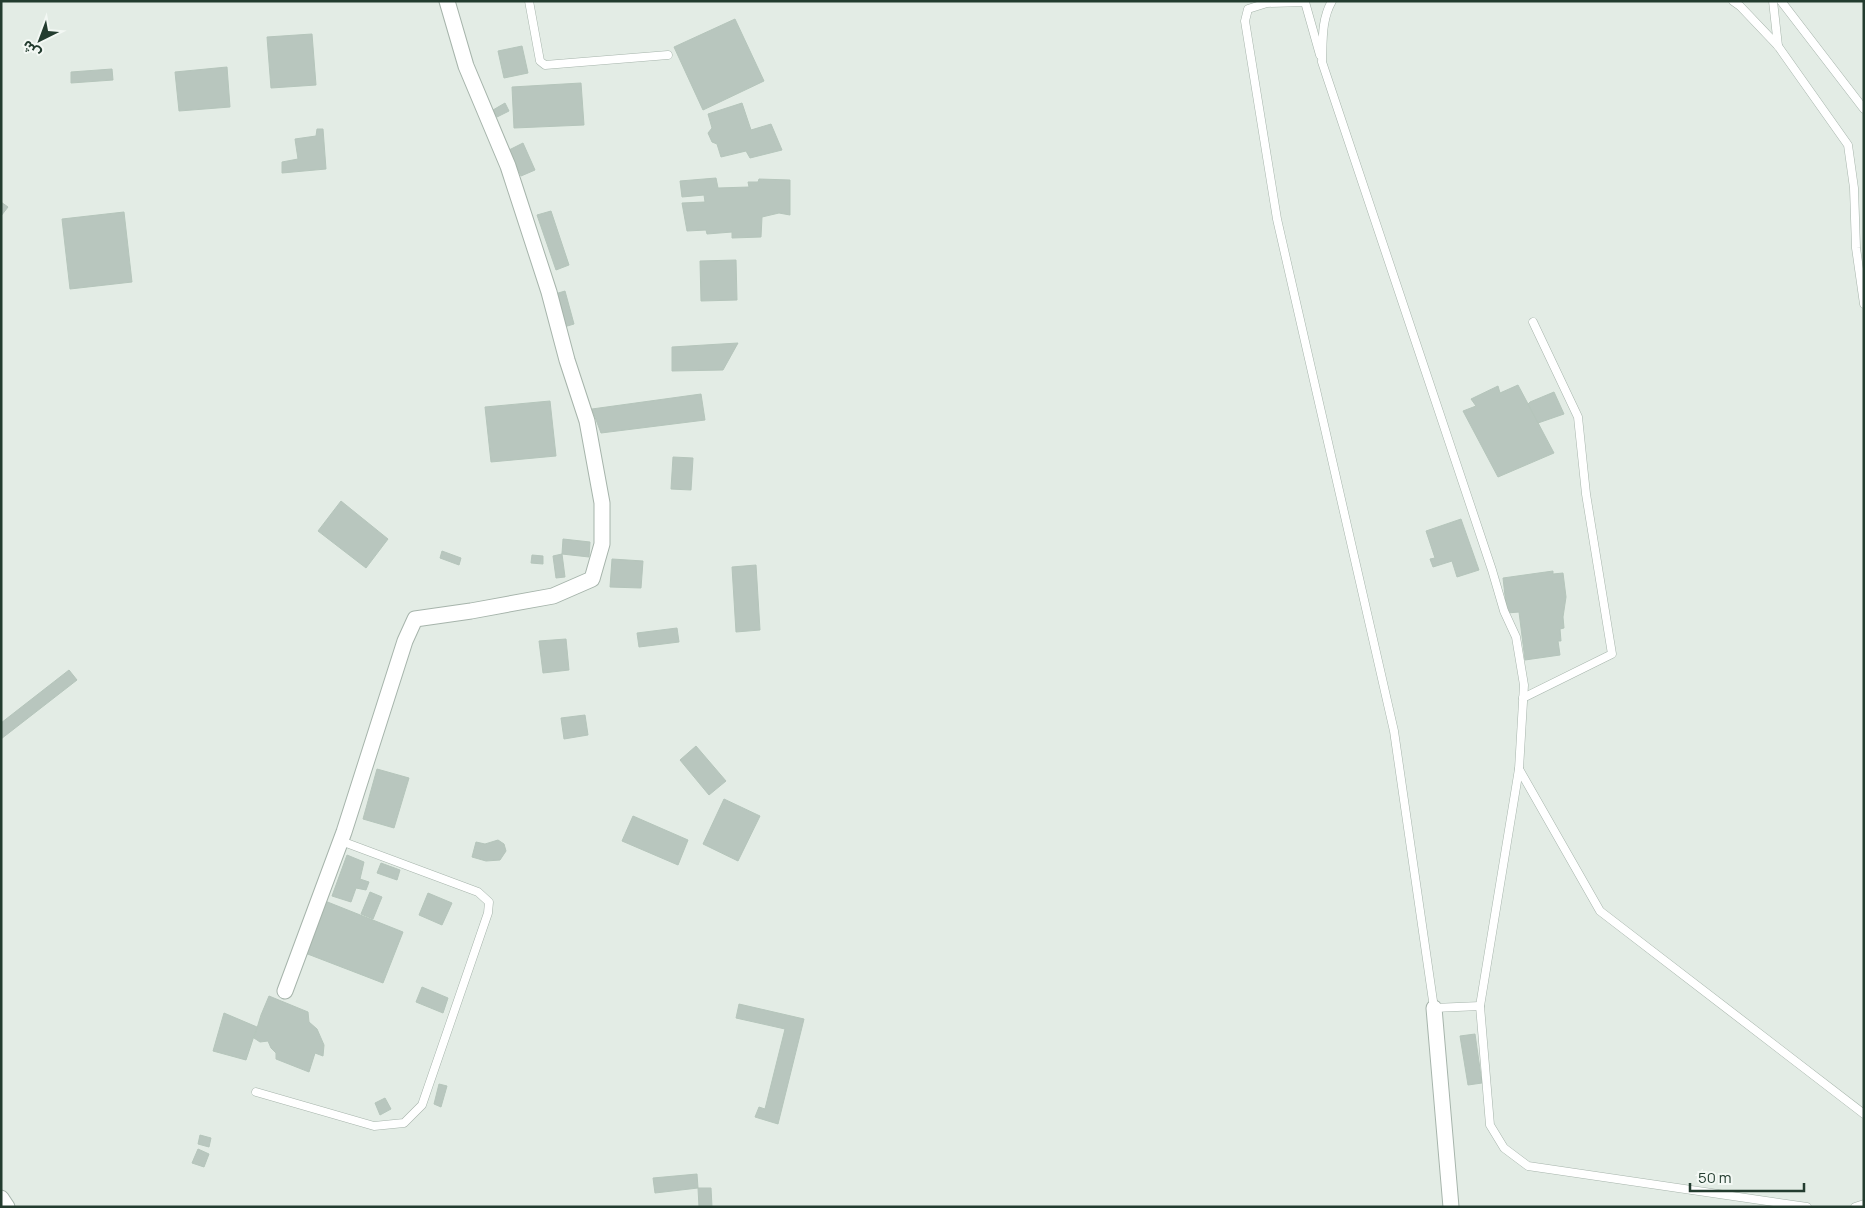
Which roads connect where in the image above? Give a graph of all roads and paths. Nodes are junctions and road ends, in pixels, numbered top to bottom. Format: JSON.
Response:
{"nodes":[{"id":1,"x":447,"y":1,"type":"edge"},
{"id":2,"x":529,"y":1,"type":"edge"},
{"id":3,"x":1332,"y":1,"type":"edge"},
{"id":4,"x":1733,"y":1,"type":"edge"},
{"id":5,"x":1773,"y":1,"type":"edge"},
{"id":6,"x":1781,"y":1,"type":"edge"},
{"id":7,"x":1778,"y":46,"type":"junction"},
{"id":8,"x":668,"y":55,"type":"dead end"},
{"id":9,"x":1322,"y":62,"type":"junction"},
{"id":10,"x":1864,"y":109,"type":"edge"},
{"id":11,"x":1864,"y":304,"type":"edge"},
{"id":12,"x":1533,"y":322,"type":"dead end"},
{"id":13,"x":1523,"y":698,"type":"junction"},
{"id":14,"x":1519,"y":769,"type":"junction"},
{"id":15,"x":341,"y":841,"type":"junction"},
{"id":16,"x":285,"y":991,"type":"dead end"},
{"id":17,"x":1480,"y":1006,"type":"junction"},
{"id":18,"x":1434,"y":1008,"type":"junction"},
{"id":19,"x":256,"y":1092,"type":"dead end"},
{"id":20,"x":1864,"y":1114,"type":"edge"},
{"id":21,"x":1,"y":1198,"type":"edge"},
{"id":22,"x":1864,"y":1204,"type":"edge"},
{"id":23,"x":7,"y":1207,"type":"edge"},
{"id":24,"x":1451,"y":1207,"type":"edge"},
{"id":25,"x":1807,"y":1207,"type":"edge"},
{"id":26,"x":1855,"y":1207,"type":"edge"}],
"edges":[{"from":1,"to":15,"type":"street"},
{"from":2,"to":8,"type":"lane"},
{"from":3,"to":9,"type":"lane"},
{"from":4,"to":7,"type":"lane"},
{"from":5,"to":7,"type":"lane"},
{"from":6,"to":10,"type":"lane"},
{"from":7,"to":11,"type":"lane"},
{"from":9,"to":13,"type":"lane"},
{"from":9,"to":18,"type":"lane"},
{"from":12,"to":13,"type":"lane"},
{"from":13,"to":14,"type":"lane"},
{"from":14,"to":17,"type":"lane"},
{"from":14,"to":20,"type":"lane"},
{"from":15,"to":16,"type":"street"},
{"from":15,"to":19,"type":"lane"},
{"from":17,"to":18,"type":"lane"},
{"from":17,"to":25,"type":"lane"},
{"from":18,"to":24,"type":"street"},
{"from":21,"to":23,"type":"street"},
{"from":22,"to":26,"type":"lane"}]}
